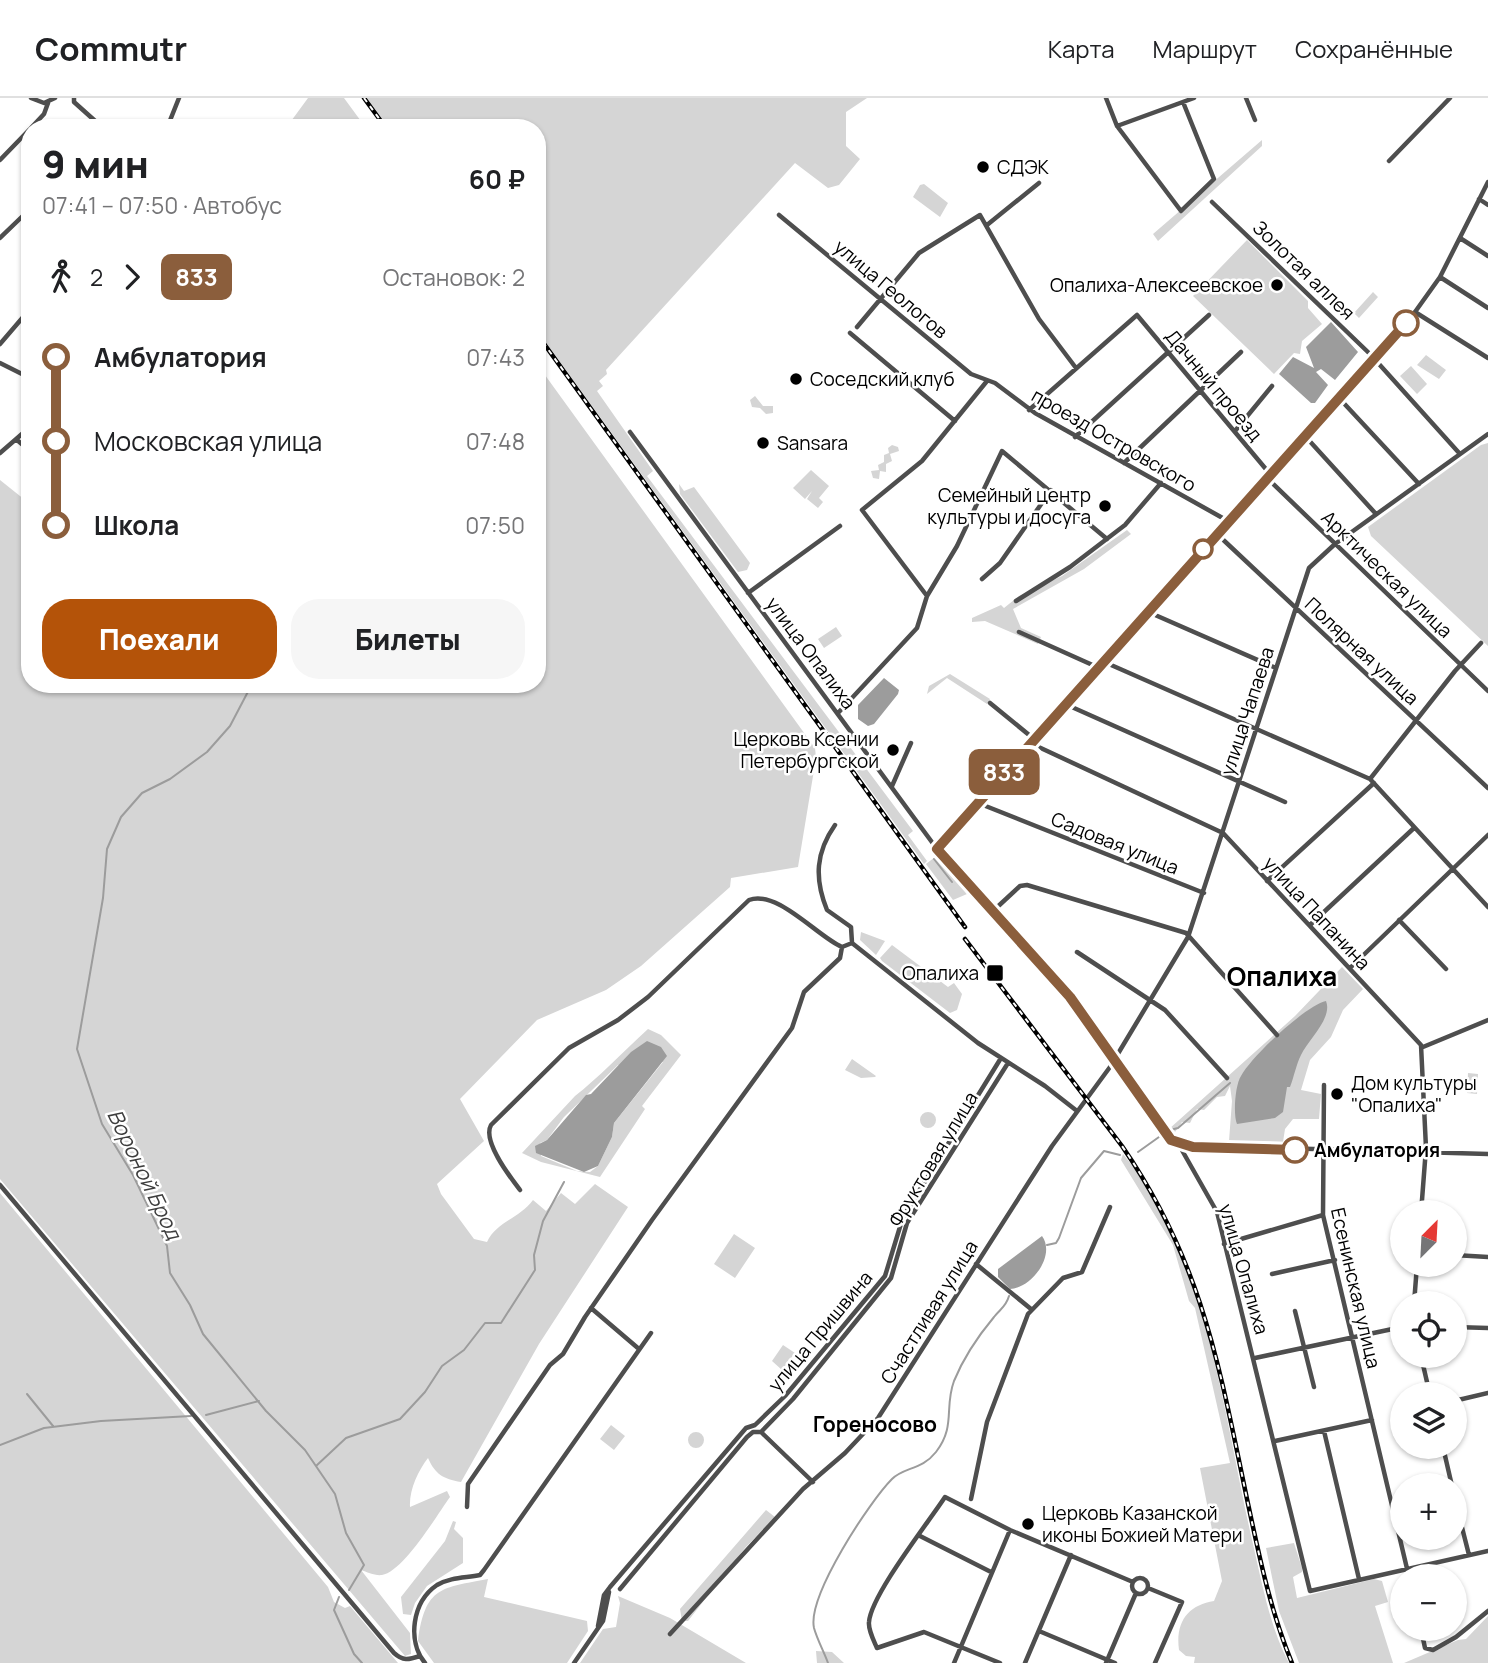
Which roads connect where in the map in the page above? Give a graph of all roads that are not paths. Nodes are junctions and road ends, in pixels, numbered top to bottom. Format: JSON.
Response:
{"nodes":[{"id":1,"x":31,"y":98,"type":"edge"},
{"id":2,"x":55,"y":98,"type":"edge"},
{"id":3,"x":74,"y":98,"type":"edge"},
{"id":4,"x":179,"y":98,"type":"edge"},
{"id":5,"x":1106,"y":98,"type":"edge"},
{"id":6,"x":1194,"y":98,"type":"edge"},
{"id":7,"x":1247,"y":98,"type":"edge"},
{"id":8,"x":1450,"y":98,"type":"edge"},
{"id":9,"x":1183,"y":102,"type":"junction"},
{"id":10,"x":48,"y":103,"type":"junction"},
{"id":11,"x":40,"y":119,"type":"edge"},
{"id":12,"x":93,"y":119,"type":"edge"},
{"id":13,"x":171,"y":119,"type":"edge"},
{"id":14,"x":1255,"y":120,"type":"dead end"},
{"id":15,"x":1116,"y":126,"type":"junction"},
{"id":16,"x":21,"y":139,"type":"edge"},
{"id":17,"x":0,"y":160,"type":"edge"},
{"id":18,"x":1389,"y":161,"type":"dead end"},
{"id":19,"x":1488,"y":182,"type":"edge"},
{"id":20,"x":1040,"y":183,"type":"dead end"},
{"id":21,"x":1479,"y":199,"type":"junction"},
{"id":22,"x":1212,"y":202,"type":"dead end"},
{"id":23,"x":1488,"y":205,"type":"edge"},
{"id":24,"x":779,"y":215,"type":"dead end"},
{"id":25,"x":21,"y":218,"type":"edge"},
{"id":26,"x":987,"y":225,"type":"junction"},
{"id":27,"x":0,"y":238,"type":"edge"},
{"id":28,"x":1460,"y":238,"type":"junction"},
{"id":29,"x":1488,"y":256,"type":"edge"},
{"id":30,"x":1440,"y":277,"type":"junction"},
{"id":31,"x":880,"y":298,"type":"junction"},
{"id":32,"x":1488,"y":308,"type":"edge"},
{"id":33,"x":1415,"y":312,"type":"junction"},
{"id":34,"x":1209,"y":315,"type":"dead end"},
{"id":35,"x":21,"y":320,"type":"edge"},
{"id":36,"x":857,"y":327,"type":"dead end"},
{"id":37,"x":850,"y":332,"type":"dead end"},
{"id":38,"x":0,"y":344,"type":"edge"},
{"id":39,"x":1241,"y":352,"type":"dead end"},
{"id":40,"x":1170,"y":353,"type":"junction"},
{"id":41,"x":1488,"y":358,"type":"edge"},
{"id":42,"x":1374,"y":360,"type":"junction"},
{"id":43,"x":0,"y":363,"type":"edge"},
{"id":44,"x":1076,"y":368,"type":"junction"},
{"id":45,"x":21,"y":374,"type":"edge"},
{"id":46,"x":987,"y":381,"type":"junction"},
{"id":47,"x":1272,"y":386,"type":"dead end"},
{"id":48,"x":1201,"y":390,"type":"junction"},
{"id":49,"x":1339,"y":398,"type":"junction"},
{"id":50,"x":1029,"y":410,"type":"junction"},
{"id":51,"x":955,"y":421,"type":"junction"},
{"id":52,"x":1235,"y":431,"type":"junction"},
{"id":53,"x":630,"y":432,"type":"dead end"},
{"id":54,"x":1488,"y":434,"type":"edge"},
{"id":55,"x":21,"y":436,"type":"edge"},
{"id":56,"x":1305,"y":436,"type":"junction"},
{"id":57,"x":1075,"y":437,"type":"junction"},
{"id":58,"x":17,"y":440,"type":"junction"},
{"id":59,"x":21,"y":443,"type":"edge"},
{"id":60,"x":0,"y":453,"type":"edge"},
{"id":61,"x":1460,"y":454,"type":"junction"},
{"id":62,"x":1124,"y":463,"type":"junction"},
{"id":63,"x":1269,"y":476,"type":"junction"},
{"id":64,"x":1161,"y":483,"type":"junction"},
{"id":65,"x":1419,"y":484,"type":"junction"},
{"id":66,"x":1051,"y":490,"type":"junction"},
{"id":67,"x":1377,"y":514,"type":"junction"},
{"id":68,"x":1228,"y":521,"type":"junction"},
{"id":69,"x":840,"y":526,"type":"dead end"},
{"id":70,"x":1217,"y":534,"type":"junction"},
{"id":71,"x":1107,"y":539,"type":"junction"},
{"id":72,"x":1335,"y":544,"type":"junction"},
{"id":73,"x":982,"y":579,"type":"dead end"},
{"id":74,"x":748,"y":593,"type":"junction"},
{"id":75,"x":927,"y":596,"type":"junction"},
{"id":76,"x":1016,"y":601,"type":"dead end"},
{"id":77,"x":1295,"y":608,"type":"junction"},
{"id":78,"x":1146,"y":611,"type":"junction"},
{"id":79,"x":1019,"y":632,"type":"dead end"},
{"id":80,"x":1481,"y":643,"type":"dead end"},
{"id":81,"x":1102,"y":661,"type":"junction"},
{"id":82,"x":1461,"y":665,"type":"junction"},
{"id":83,"x":1097,"y":667,"type":"junction"},
{"id":84,"x":1276,"y":667,"type":"junction"},
{"id":85,"x":1488,"y":691,"type":"edge"},
{"id":86,"x":990,"y":703,"type":"dead end"},
{"id":87,"x":1065,"y":704,"type":"junction"},
{"id":88,"x":838,"y":713,"type":"junction"},
{"id":89,"x":1416,"y":721,"type":"junction"},
{"id":90,"x":1255,"y":729,"type":"junction"},
{"id":91,"x":1032,"y":741,"type":"junction"},
{"id":92,"x":911,"y":743,"type":"dead end"},
{"id":93,"x":1372,"y":781,"type":"junction"},
{"id":94,"x":1239,"y":782,"type":"junction"},
{"id":95,"x":892,"y":786,"type":"junction"},
{"id":96,"x":1488,"y":788,"type":"edge"},
{"id":97,"x":1285,"y":802,"type":"dead end"},
{"id":98,"x":978,"y":803,"type":"junction"},
{"id":99,"x":835,"y":825,"type":"dead end"},
{"id":100,"x":1414,"y":828,"type":"junction"},
{"id":101,"x":1223,"y":833,"type":"junction"},
{"id":102,"x":1488,"y":835,"type":"edge"},
{"id":103,"x":937,"y":849,"type":"junction"},
{"id":104,"x":1451,"y":869,"type":"junction"},
{"id":105,"x":1268,"y":881,"type":"junction"},
{"id":106,"x":1204,"y":893,"type":"junction"},
{"id":107,"x":1488,"y":906,"type":"edge"},
{"id":108,"x":993,"y":911,"type":"junction"},
{"id":109,"x":1399,"y":920,"type":"junction"},
{"id":110,"x":1310,"y":925,"type":"junction"},
{"id":111,"x":1188,"y":937,"type":"junction"},
{"id":112,"x":847,"y":945,"type":"junction"},
{"id":113,"x":1077,"y":952,"type":"dead end"},
{"id":114,"x":1350,"y":968,"type":"junction"},
{"id":115,"x":1446,"y":969,"type":"dead end"},
{"id":116,"x":1150,"y":999,"type":"junction"},
{"id":117,"x":1488,"y":1020,"type":"edge"},
{"id":118,"x":1276,"y":1035,"type":"dead end"},
{"id":119,"x":1423,"y":1047,"type":"junction"},
{"id":120,"x":1001,"y":1058,"type":"junction"},
{"id":121,"x":1113,"y":1061,"type":"junction"},
{"id":122,"x":1008,"y":1063,"type":"junction"},
{"id":123,"x":1227,"y":1078,"type":"dead end"},
{"id":124,"x":1324,"y":1085,"type":"dead end"},
{"id":125,"x":1077,"y":1111,"type":"junction"},
{"id":126,"x":1179,"y":1144,"type":"junction"},
{"id":127,"x":1323,"y":1150,"type":"junction"},
{"id":128,"x":1426,"y":1152,"type":"junction"},
{"id":129,"x":1488,"y":1154,"type":"edge"},
{"id":130,"x":0,"y":1185,"type":"edge"},
{"id":131,"x":520,"y":1190,"type":"dead end"},
{"id":132,"x":1422,"y":1200,"type":"edge"},
{"id":133,"x":1110,"y":1207,"type":"dead end"},
{"id":134,"x":1323,"y":1215,"type":"junction"},
{"id":135,"x":1224,"y":1244,"type":"junction"},
{"id":136,"x":1467,"y":1256,"type":"edge"},
{"id":137,"x":1488,"y":1257,"type":"edge"},
{"id":138,"x":1335,"y":1260,"type":"junction"},
{"id":139,"x":976,"y":1264,"type":"junction"},
{"id":140,"x":1272,"y":1274,"type":"dead end"},
{"id":141,"x":591,"y":1308,"type":"junction"},
{"id":142,"x":1031,"y":1309,"type":"junction"},
{"id":143,"x":1295,"y":1311,"type":"dead end"},
{"id":144,"x":1467,"y":1327,"type":"edge"},
{"id":145,"x":1488,"y":1328,"type":"edge"},
{"id":146,"x":1390,"y":1330,"type":"edge"},
{"id":147,"x":651,"y":1332,"type":"dead end"},
{"id":148,"x":1353,"y":1338,"type":"junction"},
{"id":149,"x":1305,"y":1348,"type":"junction"},
{"id":150,"x":639,"y":1349,"type":"junction"},
{"id":151,"x":1255,"y":1358,"type":"junction"},
{"id":152,"x":1314,"y":1387,"type":"dead end"},
{"id":153,"x":1488,"y":1393,"type":"edge"},
{"id":154,"x":1467,"y":1398,"type":"edge"},
{"id":155,"x":1372,"y":1420,"type":"junction"},
{"id":156,"x":1324,"y":1431,"type":"junction"},
{"id":157,"x":761,"y":1432,"type":"junction"},
{"id":158,"x":1275,"y":1441,"type":"junction"},
{"id":159,"x":813,"y":1482,"type":"junction"},
{"id":160,"x":971,"y":1499,"type":"dead end"},
{"id":161,"x":467,"y":1507,"type":"dead end"},
{"id":162,"x":1010,"y":1530,"type":"junction"},
{"id":163,"x":920,"y":1536,"type":"junction"},
{"id":164,"x":1467,"y":1547,"type":"edge"},
{"id":165,"x":1488,"y":1551,"type":"edge"},
{"id":166,"x":1071,"y":1555,"type":"junction"},
{"id":167,"x":1469,"y":1555,"type":"junction"},
{"id":168,"x":1407,"y":1564,"type":"edge"},
{"id":169,"x":1427,"y":1564,"type":"edge"},
{"id":170,"x":992,"y":1572,"type":"junction"},
{"id":171,"x":1390,"y":1572,"type":"edge"},
{"id":172,"x":1359,"y":1579,"type":"junction"},
{"id":173,"x":1133,"y":1582,"type":"junction"},
{"id":174,"x":1148,"y":1588,"type":"junction"},
{"id":175,"x":620,"y":1589,"type":"dead end"},
{"id":176,"x":1136,"y":1593,"type":"junction"},
{"id":177,"x":1488,"y":1611,"type":"edge"},
{"id":178,"x":1467,"y":1628,"type":"edge"},
{"id":179,"x":1039,"y":1632,"type":"junction"},
{"id":180,"x":670,"y":1634,"type":"dead end"},
{"id":181,"x":1424,"y":1641,"type":"edge"},
{"id":182,"x":1449,"y":1641,"type":"edge"},
{"id":183,"x":961,"y":1647,"type":"junction"},
{"id":184,"x":420,"y":1656,"type":"junction"},
{"id":185,"x":1107,"y":1661,"type":"edge"},
{"id":186,"x":425,"y":1663,"type":"edge"},
{"id":187,"x":574,"y":1663,"type":"edge"},
{"id":188,"x":954,"y":1663,"type":"edge"},
{"id":189,"x":1000,"y":1663,"type":"edge"},
{"id":190,"x":1025,"y":1663,"type":"edge"},
{"id":191,"x":1115,"y":1663,"type":"edge"},
{"id":192,"x":1155,"y":1663,"type":"edge"}],
"edges":[{"from":1,"to":10,"type":"street"},
{"from":2,"to":10,"type":"street"},
{"from":3,"to":12,"type":"street"},
{"from":4,"to":13,"type":"street"},
{"from":5,"to":15,"type":"street"},
{"from":6,"to":9,"type":"street"},
{"from":7,"to":14,"type":"street"},
{"from":8,"to":18,"type":"street"},
{"from":9,"to":15,"type":"street"},
{"from":9,"to":15,"type":"street"},
{"from":10,"to":11,"type":"street"},
{"from":16,"to":17,"type":"street"},
{"from":19,"to":21,"type":"street"},
{"from":20,"to":26,"type":"street"},
{"from":21,"to":23,"type":"street"},
{"from":21,"to":28,"type":"street"},
{"from":22,"to":42,"type":"street","name":"Золотая аллея"},
{"from":24,"to":31,"type":"street","name":"улица Геологов"},
{"from":25,"to":27,"type":"street"},
{"from":26,"to":31,"type":"street"},
{"from":26,"to":44,"type":"street"},
{"from":28,"to":29,"type":"street"},
{"from":28,"to":30,"type":"street"},
{"from":30,"to":32,"type":"street"},
{"from":30,"to":33,"type":"street"},
{"from":31,"to":36,"type":"street"},
{"from":31,"to":46,"type":"street","name":"улица Геологов"},
{"from":33,"to":41,"type":"street"},
{"from":33,"to":42,"type":"street"},
{"from":34,"to":40,"type":"street"},
{"from":35,"to":38,"type":"street"},
{"from":37,"to":51,"type":"street"},
{"from":39,"to":48,"type":"street"},
{"from":40,"to":44,"type":"street","name":"Дачный проезд"},
{"from":40,"to":48,"type":"street","name":"Дачный проезд"},
{"from":40,"to":57,"type":"street"},
{"from":42,"to":49,"type":"street"},
{"from":42,"to":61,"type":"street","name":"Золотая аллея"},
{"from":43,"to":45,"type":"street"},
{"from":44,"to":50,"type":"street"},
{"from":46,"to":50,"type":"street","name":"проезд Островского"},
{"from":46,"to":51,"type":"street"},
{"from":47,"to":52,"type":"street"},
{"from":48,"to":52,"type":"street","name":"Дачный проезд"},
{"from":48,"to":62,"type":"street"},
{"from":49,"to":56,"type":"street"},
{"from":49,"to":65,"type":"street"},
{"from":50,"to":57,"type":"street","name":"проезд Островского"},
{"from":51,"to":75,"type":"street"},
{"from":52,"to":63,"type":"street","name":"Дачный проезд"},
{"from":53,"to":74,"type":"street","name":"улица Опалиха"},
{"from":54,"to":61,"type":"street","name":"улица Чапаева"},
{"from":55,"to":58,"type":"street"},
{"from":56,"to":63,"type":"street"},
{"from":56,"to":67,"type":"street"},
{"from":57,"to":62,"type":"street","name":"проезд Островского"},
{"from":58,"to":59,"type":"street"},
{"from":58,"to":60,"type":"street"},
{"from":61,"to":65,"type":"street","name":"улица Чапаева"},
{"from":62,"to":64,"type":"street","name":"проезд Островского"},
{"from":63,"to":68,"type":"street"},
{"from":63,"to":72,"type":"street","name":"Арктическая улица"},
{"from":64,"to":68,"type":"street","name":"проезд Островского"},
{"from":64,"to":71,"type":"street"},
{"from":65,"to":67,"type":"street","name":"улица Чапаева"},
{"from":66,"to":71,"type":"street"},
{"from":66,"to":73,"type":"street"},
{"from":66,"to":75,"type":"street"},
{"from":67,"to":72,"type":"street","name":"улица Чапаева"},
{"from":68,"to":70,"type":"street"},
{"from":69,"to":74,"type":"street"},
{"from":70,"to":77,"type":"street","name":"Полярная улица"},
{"from":70,"to":78,"type":"street"},
{"from":71,"to":76,"type":"street"},
{"from":72,"to":77,"type":"street","name":"улица Чапаева"},
{"from":72,"to":82,"type":"street","name":"Арктическая улица"},
{"from":74,"to":88,"type":"street","name":"улица Опалиха"},
{"from":75,"to":88,"type":"street"},
{"from":77,"to":84,"type":"street","name":"улица Чапаева"},
{"from":77,"to":89,"type":"street","name":"Полярная улица"},
{"from":78,"to":81,"type":"street"},
{"from":78,"to":84,"type":"street"},
{"from":79,"to":83,"type":"street"},
{"from":80,"to":82,"type":"street"},
{"from":81,"to":83,"type":"street"},
{"from":81,"to":90,"type":"street"},
{"from":82,"to":85,"type":"street","name":"Арктическая улица"},
{"from":82,"to":89,"type":"street"},
{"from":83,"to":87,"type":"street"},
{"from":84,"to":90,"type":"street","name":"улица Чапаева"},
{"from":86,"to":91,"type":"street","name":"улица Папанина"},
{"from":87,"to":91,"type":"street"},
{"from":87,"to":94,"type":"street"},
{"from":88,"to":95,"type":"street","name":"улица Опалиха"},
{"from":89,"to":93,"type":"street"},
{"from":89,"to":96,"type":"street","name":"Полярная улица"},
{"from":90,"to":93,"type":"street"},
{"from":90,"to":94,"type":"street","name":"улица Чапаева"},
{"from":91,"to":98,"type":"street"},
{"from":91,"to":101,"type":"street","name":"улица Папанина"},
{"from":92,"to":95,"type":"street"},
{"from":93,"to":100,"type":"street"},
{"from":93,"to":105,"type":"street"},
{"from":94,"to":97,"type":"street"},
{"from":94,"to":101,"type":"street","name":"улица Чапаева"},
{"from":95,"to":103,"type":"street","name":"улица Опалиха"},
{"from":98,"to":103,"type":"street"},
{"from":98,"to":106,"type":"street","name":"Садовая улица"},
{"from":99,"to":112,"type":"street"},
{"from":100,"to":104,"type":"street"},
{"from":100,"to":110,"type":"street"},
{"from":101,"to":105,"type":"street","name":"улица Папанина"},
{"from":101,"to":106,"type":"street","name":"улица Чапаева"},
{"from":102,"to":104,"type":"street"},
{"from":103,"to":108,"type":"street","name":"улица Опалиха"},
{"from":104,"to":107,"type":"street"},
{"from":104,"to":109,"type":"street"},
{"from":105,"to":110,"type":"street","name":"улица Папанина"},
{"from":106,"to":111,"type":"street","name":"улица Чапаева"},
{"from":108,"to":111,"type":"street"},
{"from":108,"to":121,"type":"street","name":"улица Опалиха"},
{"from":109,"to":114,"type":"street"},
{"from":109,"to":115,"type":"street"},
{"from":110,"to":114,"type":"street","name":"улица Папанина"},
{"from":111,"to":116,"type":"street","name":"улица Чапаева"},
{"from":111,"to":118,"type":"street"},
{"from":112,"to":120,"type":"street"},
{"from":112,"to":131,"type":"street"},
{"from":112,"to":141,"type":"street"},
{"from":113,"to":116,"type":"street"},
{"from":114,"to":119,"type":"street","name":"улица Папанина"},
{"from":116,"to":121,"type":"street","name":"улица Чапаева"},
{"from":116,"to":123,"type":"street"},
{"from":117,"to":119,"type":"street"},
{"from":119,"to":128,"type":"street"},
{"from":120,"to":122,"type":"street"},
{"from":120,"to":187,"type":"street","name":"улица Пришвина"},
{"from":121,"to":125,"type":"street","name":"Счастливая улица"},
{"from":121,"to":126,"type":"street","name":"улица Опалиха"},
{"from":122,"to":125,"type":"street"},
{"from":122,"to":157,"type":"street","name":"Фруктовая улица"},
{"from":124,"to":127,"type":"street","name":"Есенинская улица"},
{"from":125,"to":139,"type":"street","name":"Счастливая улица"},
{"from":126,"to":127,"type":"street"},
{"from":126,"to":135,"type":"street","name":"улица Опалиха"},
{"from":127,"to":128,"type":"street"},
{"from":127,"to":134,"type":"street","name":"Есенинская улица"},
{"from":128,"to":129,"type":"street"},
{"from":128,"to":132,"type":"street"},
{"from":130,"to":184,"type":"street"},
{"from":133,"to":142,"type":"street"},
{"from":134,"to":135,"type":"street"},
{"from":134,"to":138,"type":"street","name":"Есенинская улица"},
{"from":135,"to":151,"type":"street","name":"улица Опалиха"},
{"from":136,"to":137,"type":"street"},
{"from":138,"to":140,"type":"street"},
{"from":138,"to":148,"type":"street","name":"Есенинская улица"},
{"from":139,"to":142,"type":"street"},
{"from":139,"to":159,"type":"street","name":"Счастливая улица"},
{"from":141,"to":150,"type":"street"},
{"from":141,"to":161,"type":"street"},
{"from":142,"to":160,"type":"street"},
{"from":143,"to":149,"type":"street"},
{"from":144,"to":145,"type":"street"},
{"from":146,"to":148,"type":"street"},
{"from":147,"to":150,"type":"street"},
{"from":148,"to":149,"type":"street"},
{"from":148,"to":155,"type":"street","name":"Есенинская улица"},
{"from":149,"to":151,"type":"street"},
{"from":149,"to":152,"type":"street"},
{"from":150,"to":184,"type":"street"},
{"from":151,"to":158,"type":"street","name":"улица Опалиха"},
{"from":153,"to":154,"type":"street"},
{"from":155,"to":156,"type":"street"},
{"from":155,"to":168,"type":"street","name":"Есенинская улица"},
{"from":156,"to":158,"type":"street"},
{"from":156,"to":172,"type":"street"},
{"from":157,"to":159,"type":"street"},
{"from":157,"to":175,"type":"street","name":"Фруктовая улица"},
{"from":158,"to":172,"type":"street","name":"улица Опалиха"},
{"from":159,"to":180,"type":"street","name":"Счастливая улица"},
{"from":162,"to":163,"type":"street"},
{"from":162,"to":166,"type":"street"},
{"from":162,"to":170,"type":"street"},
{"from":163,"to":170,"type":"street"},
{"from":163,"to":183,"type":"street"},
{"from":164,"to":167,"type":"street"},
{"from":165,"to":167,"type":"street"},
{"from":166,"to":173,"type":"street"},
{"from":166,"to":179,"type":"street"},
{"from":167,"to":169,"type":"street"},
{"from":170,"to":183,"type":"street"},
{"from":171,"to":172,"type":"street"},
{"from":173,"to":174,"type":"street"},
{"from":173,"to":176,"type":"street"},
{"from":174,"to":176,"type":"street"},
{"from":174,"to":192,"type":"street"},
{"from":176,"to":185,"type":"street"},
{"from":177,"to":178,"type":"street"},
{"from":179,"to":185,"type":"street"},
{"from":179,"to":190,"type":"street"},
{"from":181,"to":182,"type":"street"},
{"from":183,"to":188,"type":"street"},
{"from":183,"to":189,"type":"street"},
{"from":184,"to":186,"type":"street"},
{"from":185,"to":191,"type":"street"}]}
